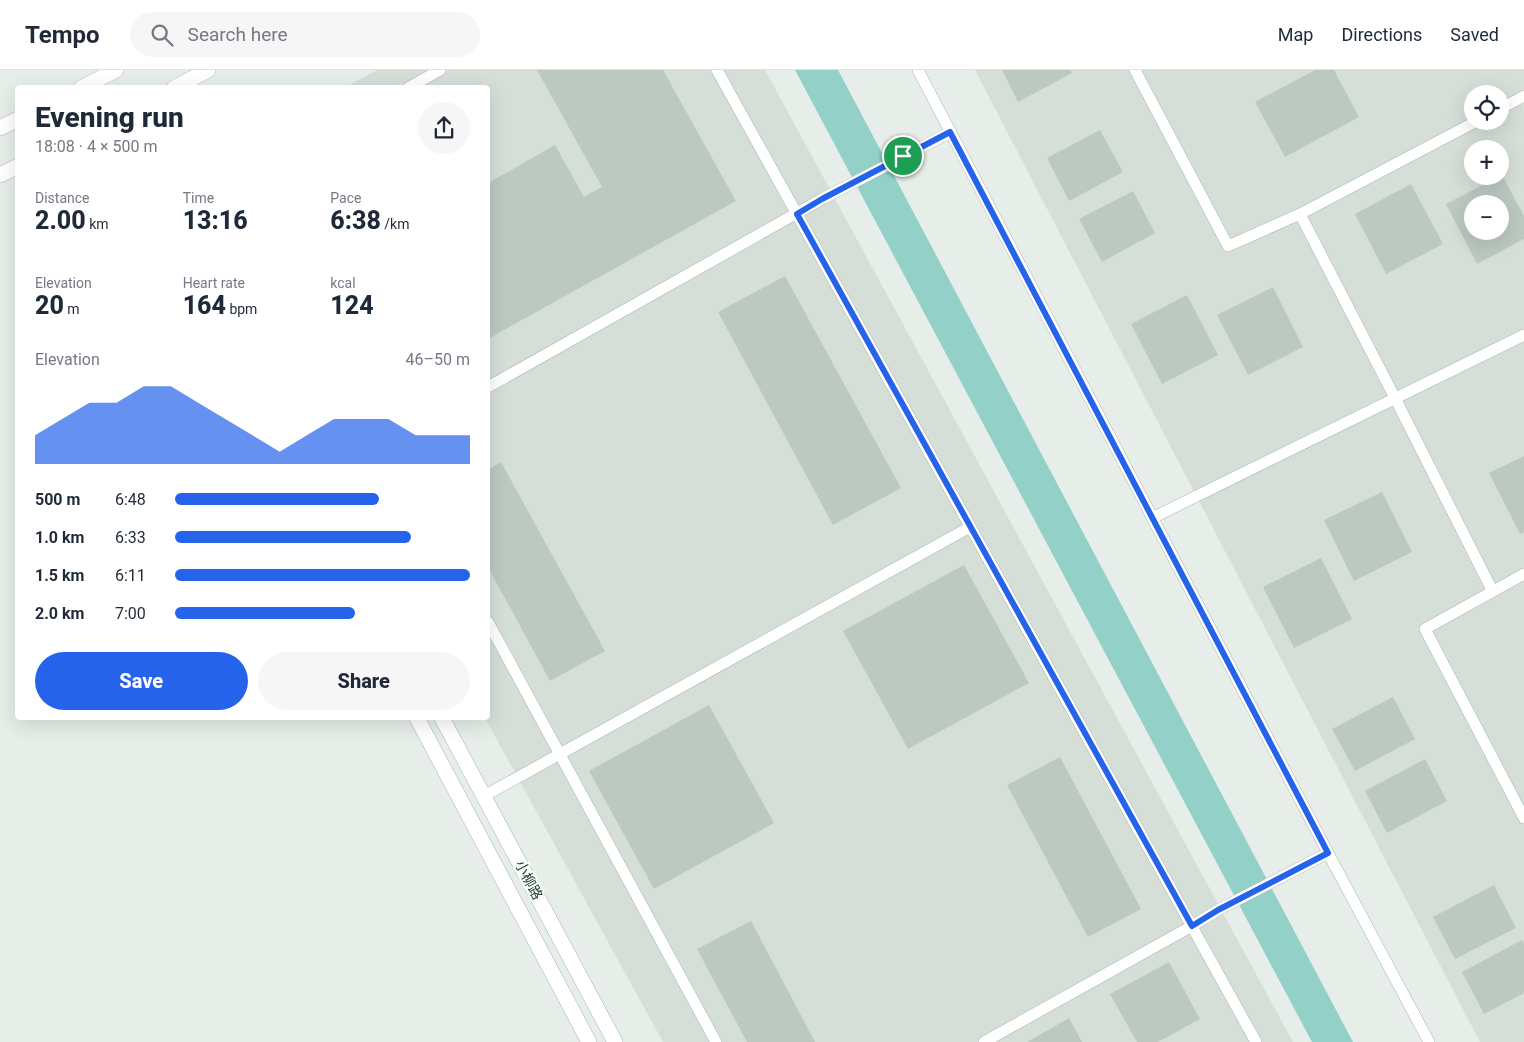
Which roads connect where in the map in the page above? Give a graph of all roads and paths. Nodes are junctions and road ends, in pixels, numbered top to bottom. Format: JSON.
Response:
{"nodes":[{"id":1,"x":116,"y":70,"type":"edge"},
{"id":2,"x":208,"y":70,"type":"edge"},
{"id":3,"x":440,"y":70,"type":"edge"},
{"id":4,"x":717,"y":70,"type":"edge"},
{"id":5,"x":918,"y":70,"type":"edge"},
{"id":6,"x":1135,"y":70,"type":"edge"},
{"id":7,"x":103,"y":83,"type":"edge"},
{"id":8,"x":180,"y":85,"type":"edge"},
{"id":9,"x":413,"y":85,"type":"edge"},
{"id":10,"x":1524,"y":96,"type":"edge"},
{"id":11,"x":1509,"y":104,"type":"edge"},
{"id":12,"x":15,"y":120,"type":"edge"},
{"id":13,"x":1464,"y":127,"type":"edge"},
{"id":14,"x":0,"y":128,"type":"edge"},
{"id":15,"x":950,"y":132,"type":"junction"},
{"id":16,"x":15,"y":168,"type":"edge"},
{"id":17,"x":0,"y":175,"type":"edge"},
{"id":18,"x":797,"y":214,"type":"junction"},
{"id":19,"x":1300,"y":214,"type":"junction"},
{"id":20,"x":1524,"y":335,"type":"edge"},
{"id":21,"x":490,"y":386,"type":"edge"},
{"id":22,"x":1395,"y":398,"type":"junction"},
{"id":23,"x":1152,"y":518,"type":"junction"},
{"id":24,"x":970,"y":527,"type":"junction"},
{"id":25,"x":1524,"y":574,"type":"edge"},
{"id":26,"x":1492,"y":590,"type":"junction"},
{"id":27,"x":490,"y":626,"type":"edge"},
{"id":28,"x":418,"y":720,"type":"edge"},
{"id":29,"x":443,"y":720,"type":"edge"},
{"id":30,"x":559,"y":754,"type":"junction"},
{"id":31,"x":484,"y":796,"type":"junction"},
{"id":32,"x":1524,"y":818,"type":"edge"},
{"id":33,"x":1328,"y":853,"type":"junction"},
{"id":34,"x":1192,"y":926,"type":"junction"},
{"id":35,"x":589,"y":1042,"type":"edge"},
{"id":36,"x":616,"y":1042,"type":"edge"},
{"id":37,"x":716,"y":1042,"type":"edge"},
{"id":38,"x":984,"y":1042,"type":"edge"},
{"id":39,"x":1256,"y":1042,"type":"edge"},
{"id":40,"x":1429,"y":1042,"type":"edge"}],
"edges":[{"from":1,"to":7,"type":"street"},
{"from":2,"to":8,"type":"street"},
{"from":3,"to":9,"type":"lane"},
{"from":4,"to":18,"type":"lane"},
{"from":5,"to":15,"type":"lane"},
{"from":6,"to":19,"type":"lane"},
{"from":10,"to":11,"type":"lane"},
{"from":12,"to":14,"type":"street"},
{"from":13,"to":19,"type":"lane"},
{"from":15,"to":18,"type":"lane"},
{"from":15,"to":23,"type":"lane"},
{"from":16,"to":17,"type":"street"},
{"from":18,"to":21,"type":"lane"},
{"from":18,"to":24,"type":"lane"},
{"from":19,"to":22,"type":"lane"},
{"from":20,"to":22,"type":"lane"},
{"from":22,"to":23,"type":"lane"},
{"from":22,"to":26,"type":"lane"},
{"from":23,"to":33,"type":"lane"},
{"from":24,"to":30,"type":"lane"},
{"from":24,"to":34,"type":"lane"},
{"from":25,"to":26,"type":"lane"},
{"from":26,"to":32,"type":"lane"},
{"from":27,"to":30,"type":"lane"},
{"from":28,"to":35,"type":"street","name":"小柳路"},
{"from":29,"to":31,"type":"street","name":"小柳路"},
{"from":30,"to":31,"type":"lane"},
{"from":30,"to":37,"type":"lane"},
{"from":31,"to":36,"type":"street","name":"小柳路"},
{"from":33,"to":34,"type":"lane"},
{"from":33,"to":40,"type":"lane"},
{"from":34,"to":38,"type":"lane"},
{"from":34,"to":39,"type":"lane"}]}
